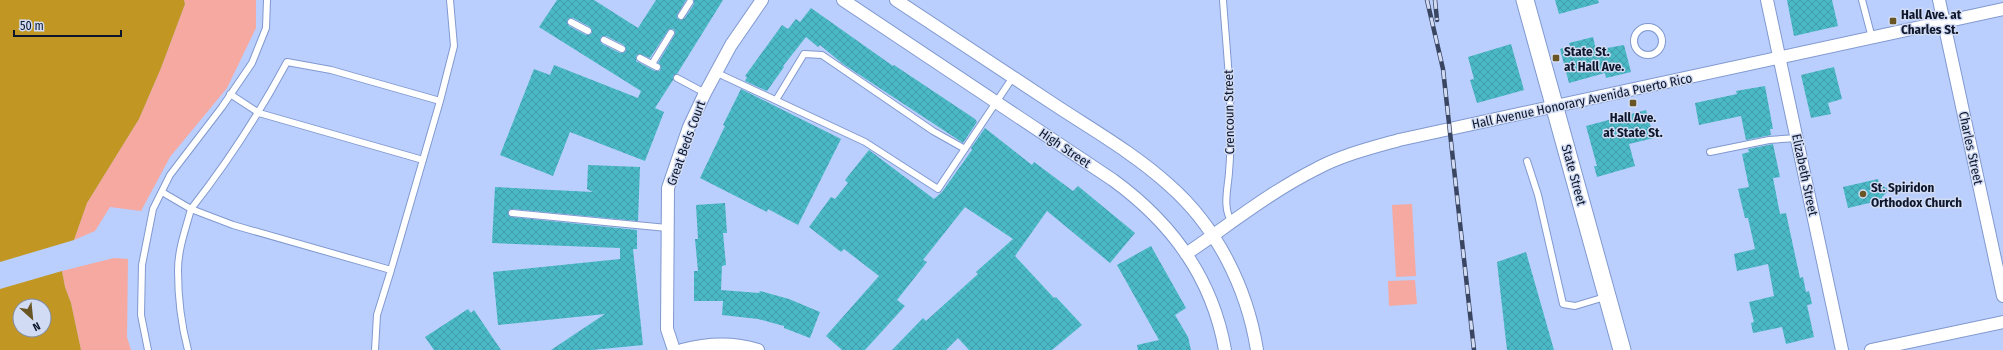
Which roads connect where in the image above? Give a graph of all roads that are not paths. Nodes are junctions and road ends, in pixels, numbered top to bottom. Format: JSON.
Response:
{"nodes":[{"id":1,"x":267,"y":0,"type":"edge"},
{"id":2,"x":450,"y":0,"type":"edge"},
{"id":3,"x":762,"y":0,"type":"edge"},
{"id":4,"x":843,"y":0,"type":"edge"},
{"id":5,"x":896,"y":0,"type":"edge"},
{"id":6,"x":1223,"y":0,"type":"edge"},
{"id":7,"x":1525,"y":0,"type":"edge"},
{"id":8,"x":1767,"y":0,"type":"edge"},
{"id":9,"x":1862,"y":0,"type":"edge"},
{"id":10,"x":1939,"y":0,"type":"edge"},
{"id":11,"x":690,"y":2,"type":"dead end"},
{"id":12,"x":2003,"y":9,"type":"edge"},
{"id":13,"x":681,"y":16,"type":"dead end"},
{"id":14,"x":571,"y":22,"type":"dead end"},
{"id":15,"x":1944,"y":22,"type":"junction"},
{"id":16,"x":588,"y":31,"type":"dead end"},
{"id":17,"x":671,"y":33,"type":"dead end"},
{"id":18,"x":1872,"y":38,"type":"junction"},
{"id":19,"x":604,"y":40,"type":"dead end"},
{"id":20,"x":622,"y":49,"type":"dead end"},
{"id":21,"x":1651,"y":55,"type":"joint"},
{"id":22,"x":640,"y":58,"type":"dead end"},
{"id":23,"x":1780,"y":58,"type":"junction"},
{"id":24,"x":715,"y":72,"type":"junction"},
{"id":25,"x":1013,"y":77,"type":"junction"},
{"id":26,"x":677,"y":78,"type":"dead end"},
{"id":27,"x":705,"y":93,"type":"junction"},
{"id":28,"x":230,"y":94,"type":"junction"},
{"id":29,"x":776,"y":100,"type":"junction"},
{"id":30,"x":440,"y":101,"type":"junction"},
{"id":31,"x":996,"y":102,"type":"junction"},
{"id":32,"x":1556,"y":107,"type":"junction"},
{"id":33,"x":259,"y":113,"type":"junction"},
{"id":34,"x":1797,"y":138,"type":"junction"},
{"id":35,"x":965,"y":148,"type":"junction"},
{"id":36,"x":1710,"y":152,"type":"dead end"},
{"id":37,"x":423,"y":160,"type":"junction"},
{"id":38,"x":1527,"y":161,"type":"dead end"},
{"id":39,"x":162,"y":192,"type":"junction"},
{"id":40,"x":191,"y":209,"type":"junction"},
{"id":41,"x":512,"y":213,"type":"dead end"},
{"id":42,"x":1232,"y":223,"type":"junction"},
{"id":43,"x":667,"y":228,"type":"junction"},
{"id":44,"x":1212,"y":236,"type":"junction"},
{"id":45,"x":1186,"y":254,"type":"junction"},
{"id":46,"x":391,"y":270,"type":"junction"},
{"id":47,"x":1607,"y":296,"type":"junction"},
{"id":48,"x":2003,"y":296,"type":"edge"},
{"id":49,"x":2003,"y":322,"type":"edge"},
{"id":50,"x":148,"y":350,"type":"edge"},
{"id":51,"x":188,"y":350,"type":"edge"},
{"id":52,"x":375,"y":350,"type":"edge"},
{"id":53,"x":674,"y":350,"type":"edge"},
{"id":54,"x":682,"y":350,"type":"edge"},
{"id":55,"x":758,"y":350,"type":"edge"},
{"id":56,"x":1225,"y":350,"type":"edge"},
{"id":57,"x":1257,"y":350,"type":"edge"},
{"id":58,"x":1622,"y":350,"type":"edge"},
{"id":59,"x":1842,"y":350,"type":"edge"},
{"id":60,"x":1871,"y":350,"type":"edge"}],
"edges":[{"from":1,"to":28,"type":"lane"},
{"from":2,"to":30,"type":"lane"},
{"from":3,"to":24,"type":"street","name":"Great Beds Court"},
{"from":4,"to":31,"type":"street","name":"High Street"},
{"from":5,"to":25,"type":"street"},
{"from":6,"to":42,"type":"lane","name":"Crencoun Street"},
{"from":7,"to":32,"type":"street","name":"State Street"},
{"from":8,"to":23,"type":"street","name":"Elizabeth Street"},
{"from":9,"to":18,"type":"lane"},
{"from":10,"to":15,"type":"street","name":"Charles Street"},
{"from":11,"to":13,"type":"lane"},
{"from":12,"to":15,"type":"street","name":"Hall Avenue Honorary Avenida Puerto Rico"},
{"from":14,"to":16,"type":"lane"},
{"from":15,"to":18,"type":"street","name":"Hall Avenue Honorary Avenida Puerto Rico"},
{"from":15,"to":48,"type":"street","name":"Charles Street"},
{"from":17,"to":22,"type":"lane"},
{"from":18,"to":23,"type":"street","name":"Hall Avenue Honorary Avenida Puerto Rico"},
{"from":19,"to":20,"type":"lane"},
{"from":21,"to":21,"type":"lane"},
{"from":23,"to":32,"type":"street","name":"Hall Avenue Honorary Avenida Puerto Rico"},
{"from":23,"to":34,"type":"street","name":"Elizabeth Street"},
{"from":24,"to":27,"type":"street","name":"Great Beds Court"},
{"from":24,"to":29,"type":"lane"},
{"from":25,"to":31,"type":"lane"},
{"from":25,"to":44,"type":"street"},
{"from":26,"to":27,"type":"lane"},
{"from":27,"to":43,"type":"street","name":"Great Beds Court"},
{"from":28,"to":33,"type":"lane"},
{"from":28,"to":39,"type":"lane"},
{"from":29,"to":35,"type":"lane"},
{"from":29,"to":35,"type":"lane"},
{"from":30,"to":33,"type":"lane"},
{"from":30,"to":37,"type":"lane"},
{"from":31,"to":35,"type":"lane"},
{"from":31,"to":45,"type":"street","name":"High Street"},
{"from":32,"to":42,"type":"street","name":"Hall Avenue Honorary Avenida Puerto Rico"},
{"from":32,"to":47,"type":"street","name":"State Street"},
{"from":33,"to":37,"type":"lane"},
{"from":33,"to":40,"type":"lane"},
{"from":34,"to":36,"type":"lane"},
{"from":34,"to":59,"type":"street","name":"Elizabeth Street"},
{"from":37,"to":46,"type":"lane"},
{"from":38,"to":47,"type":"lane"},
{"from":39,"to":40,"type":"lane"},
{"from":39,"to":50,"type":"lane"},
{"from":40,"to":46,"type":"lane"},
{"from":40,"to":51,"type":"lane"},
{"from":41,"to":43,"type":"lane"},
{"from":42,"to":44,"type":"street","name":"Hall Avenue Honorary Avenida Puerto Rico"},
{"from":43,"to":53,"type":"street","name":"Great Beds Court"},
{"from":44,"to":45,"type":"street","name":"Hall Avenue Honorary Avenida Puerto Rico"},
{"from":44,"to":57,"type":"street"},
{"from":45,"to":56,"type":"street","name":"High Street"},
{"from":46,"to":52,"type":"lane"},
{"from":47,"to":58,"type":"street","name":"State Street"},
{"from":49,"to":60,"type":"street"},
{"from":54,"to":55,"type":"street"}]}
